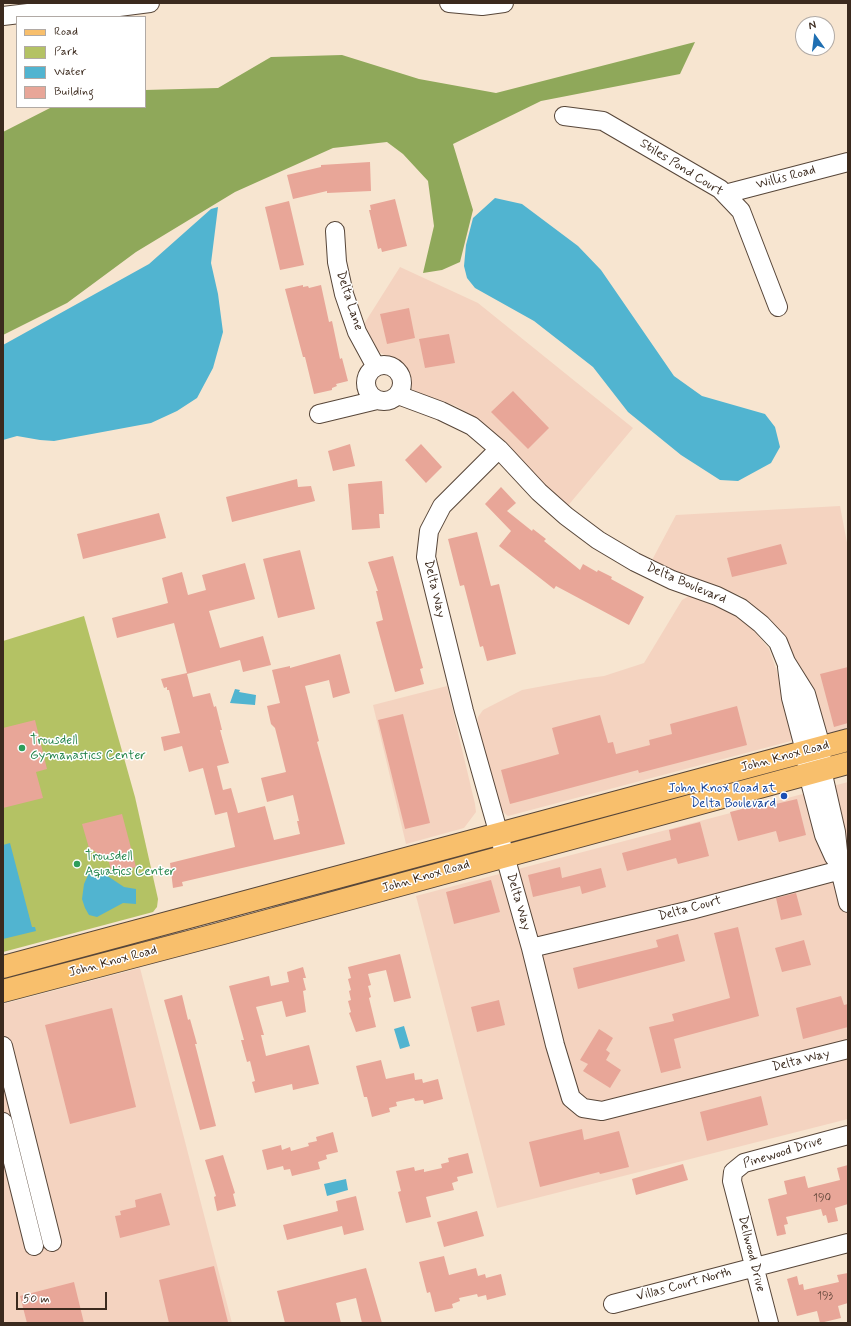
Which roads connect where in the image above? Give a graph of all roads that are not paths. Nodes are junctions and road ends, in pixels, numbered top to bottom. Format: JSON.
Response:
{"nodes":[{"id":1,"x":150,"y":3,"type":"edge"},
{"id":2,"x":449,"y":3,"type":"edge"},
{"id":3,"x":504,"y":3,"type":"edge"},
{"id":4,"x":3,"y":16,"type":"edge"},
{"id":5,"x":564,"y":116,"type":"dead end"},
{"id":6,"x":848,"y":162,"type":"edge"},
{"id":7,"x":725,"y":194,"type":"junction"},
{"id":8,"x":335,"y":231,"type":"dead end"},
{"id":9,"x":778,"y":307,"type":"dead end"},
{"id":10,"x":376,"y":367,"type":"junction"},
{"id":11,"x":398,"y":395,"type":"junction"},
{"id":12,"x":377,"y":400,"type":"junction"},
{"id":13,"x":319,"y":414,"type":"dead end"},
{"id":14,"x":499,"y":449,"type":"junction"},
{"id":15,"x":848,"y":740,"type":"edge"},
{"id":16,"x":813,"y":749,"type":"junction"},
{"id":17,"x":848,"y":763,"type":"edge"},
{"id":18,"x":815,"y":772,"type":"junction"},
{"id":19,"x":498,"y":834,"type":"junction"},
{"id":20,"x":505,"y":855,"type":"junction"},
{"id":21,"x":844,"y":869,"type":"edge"},
{"id":22,"x":848,"y":903,"type":"edge"},
{"id":23,"x":181,"y":919,"type":"junction"},
{"id":24,"x":188,"y":942,"type":"junction"},
{"id":25,"x":531,"y":948,"type":"junction"},
{"id":26,"x":3,"y":967,"type":"edge"},
{"id":27,"x":3,"y":991,"type":"edge"},
{"id":28,"x":3,"y":1046,"type":"edge"},
{"id":29,"x":848,"y":1049,"type":"edge"},
{"id":30,"x":3,"y":1122,"type":"edge"},
{"id":31,"x":848,"y":1135,"type":"edge"},
{"id":32,"x":734,"y":1185,"type":"joint"},
{"id":33,"x":52,"y":1242,"type":"dead end"},
{"id":34,"x":848,"y":1243,"type":"edge"},
{"id":35,"x":34,"y":1246,"type":"dead end"},
{"id":36,"x":754,"y":1266,"type":"junction"},
{"id":37,"x":613,"y":1304,"type":"dead end"},
{"id":38,"x":769,"y":1323,"type":"edge"}],
"edges":[{"from":1,"to":4,"type":"street"},
{"from":2,"to":3,"type":"street"},
{"from":5,"to":7,"type":"street","name":"Stiles Pond Court"},
{"from":6,"to":7,"type":"street","name":"Willis Road"},
{"from":7,"to":9,"type":"street","name":"Stiles Pond Court"},
{"from":8,"to":10,"type":"street","name":"Delta Lane"},
{"from":10,"to":11,"type":"street"},
{"from":10,"to":12,"type":"street"},
{"from":11,"to":12,"type":"street"},
{"from":11,"to":14,"type":"street","name":"Delta Boulevard"},
{"from":12,"to":13,"type":"street"},
{"from":14,"to":16,"type":"street","name":"Delta Boulevard"},
{"from":14,"to":19,"type":"street","name":"Delta Way"},
{"from":15,"to":16,"type":"main road","name":"John Knox Road"},
{"from":16,"to":18,"type":"street","name":"Delta Boulevard"},
{"from":16,"to":19,"type":"main road","name":"John Knox Road"},
{"from":17,"to":18,"type":"main road","name":"John Knox Road"},
{"from":18,"to":20,"type":"main road","name":"John Knox Road"},
{"from":18,"to":21,"type":"street","name":"Delta Boulevard"},
{"from":19,"to":20,"type":"street","name":"Delta Way"},
{"from":19,"to":23,"type":"main road","name":"John Knox Road"},
{"from":20,"to":24,"type":"main road","name":"John Knox Road"},
{"from":20,"to":25,"type":"street","name":"Delta Way"},
{"from":21,"to":22,"type":"street","name":"Delta Boulevard"},
{"from":21,"to":25,"type":"street","name":"Delta Court"},
{"from":23,"to":24,"type":"main road"},
{"from":23,"to":26,"type":"main road","name":"John Knox Road"},
{"from":24,"to":27,"type":"main road","name":"John Knox Road"},
{"from":25,"to":29,"type":"street","name":"Delta Way"},
{"from":28,"to":33,"type":"street"},
{"from":30,"to":35,"type":"street"},
{"from":31,"to":32,"type":"street","name":"Pinewood Drive"},
{"from":32,"to":36,"type":"street","name":"Dellwood Drive"},
{"from":34,"to":36,"type":"street","name":"Villas Court North"},
{"from":36,"to":37,"type":"street","name":"Villas Court North"},
{"from":36,"to":38,"type":"street","name":"Dellwood Drive"}]}
